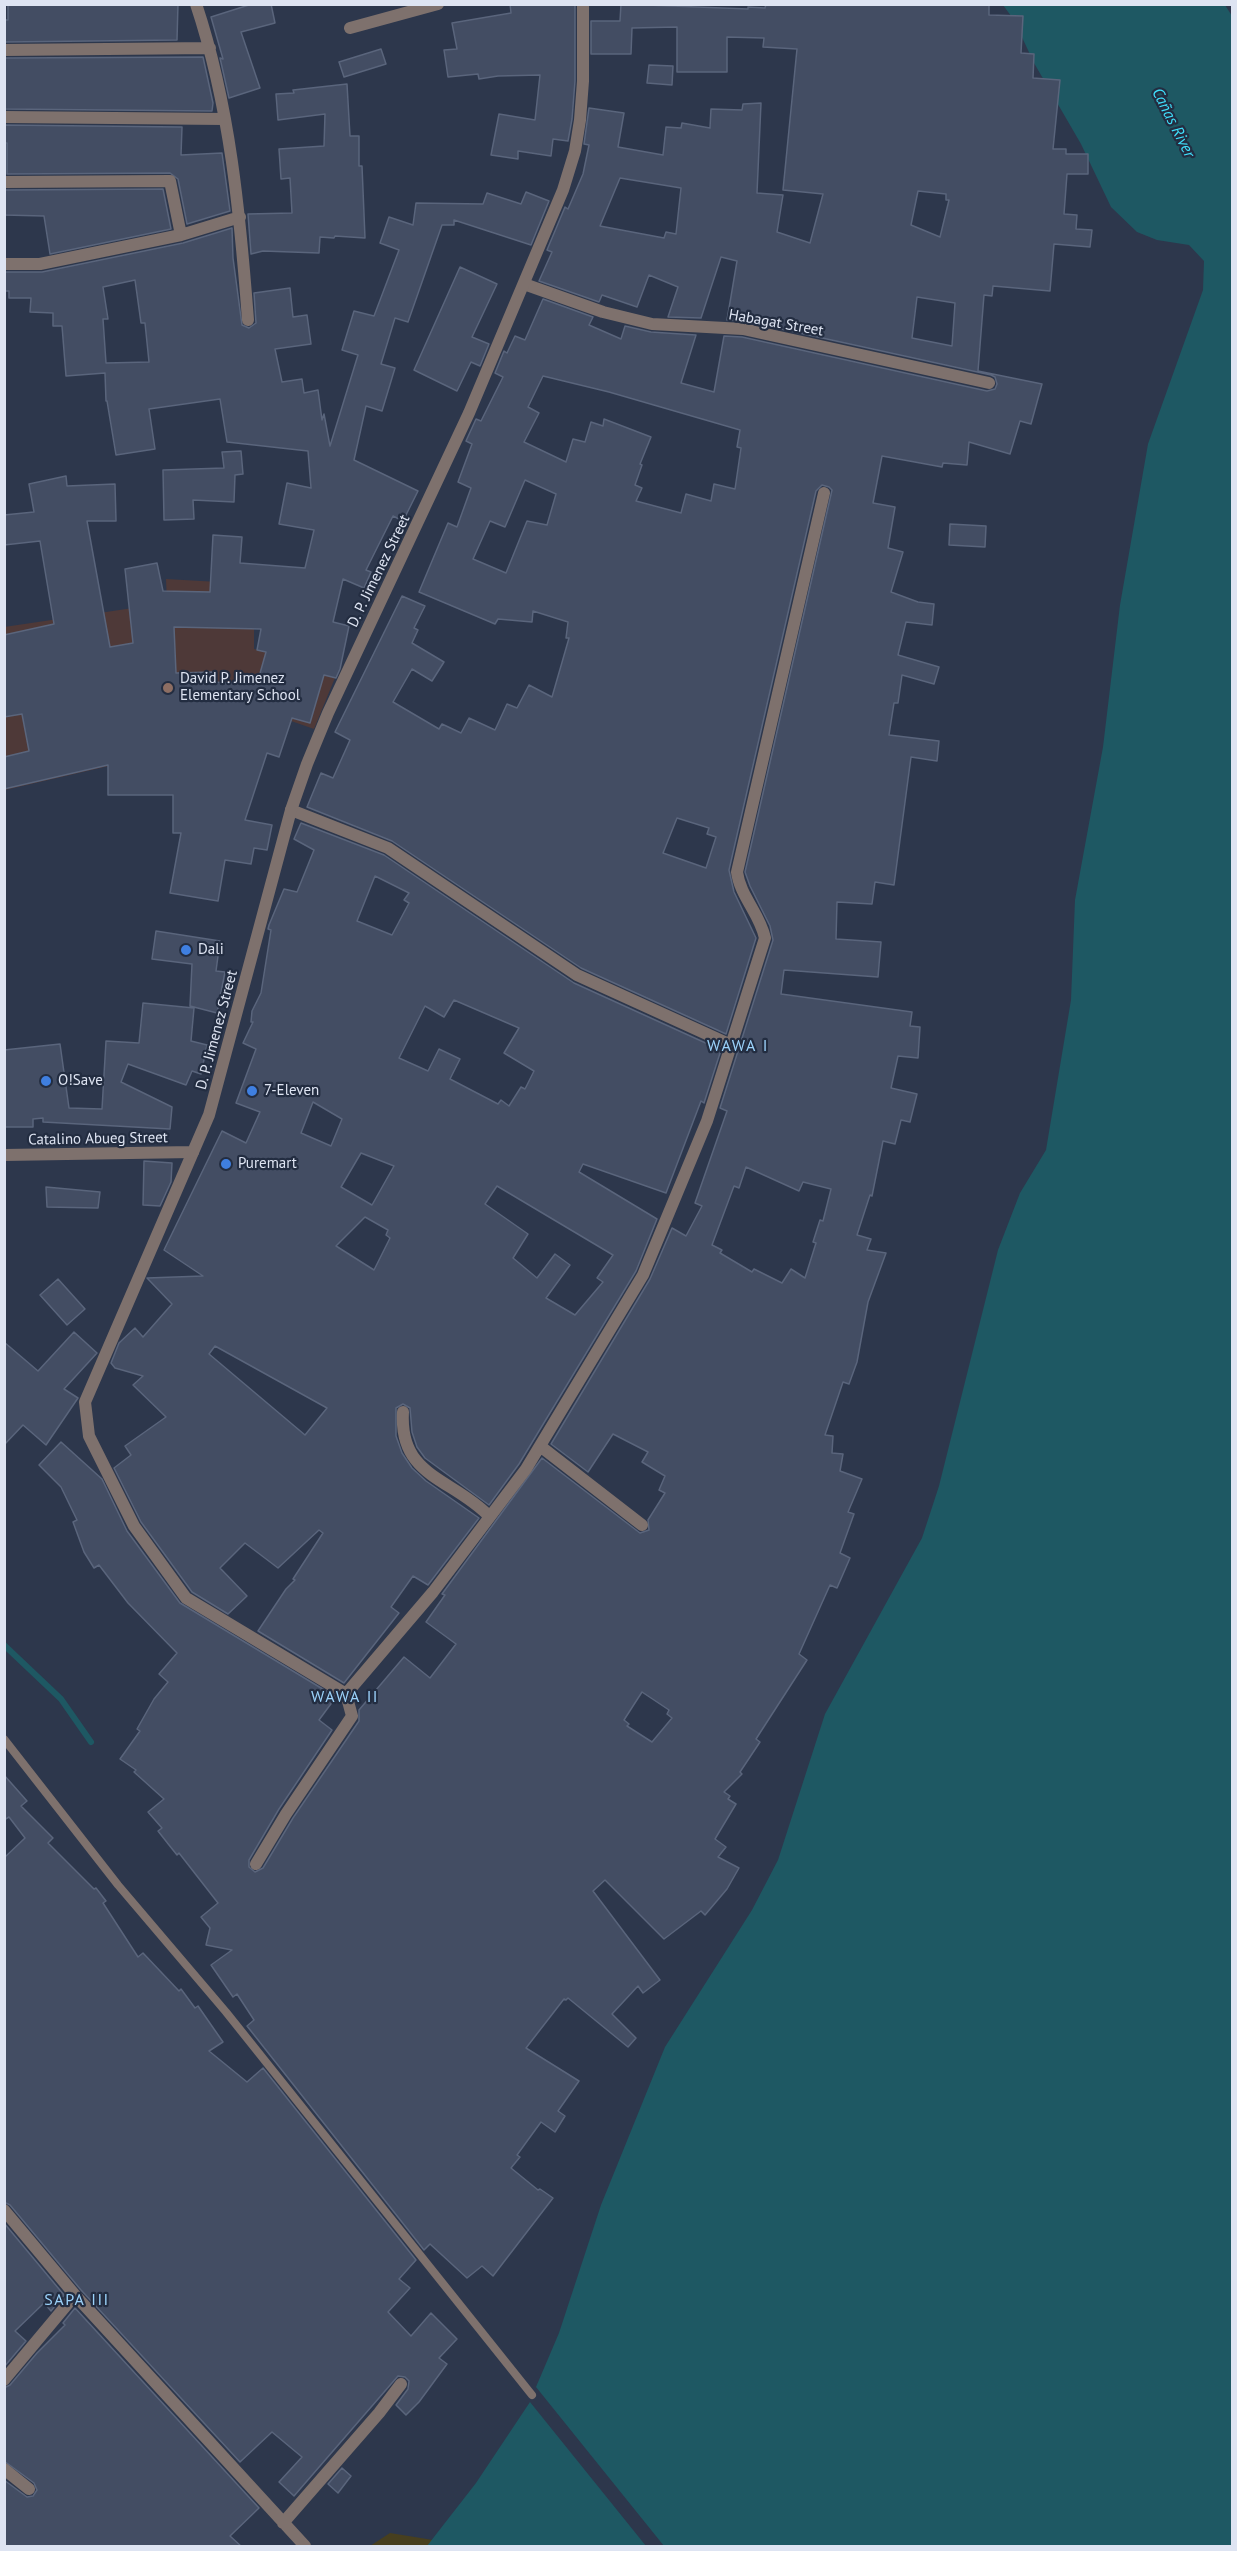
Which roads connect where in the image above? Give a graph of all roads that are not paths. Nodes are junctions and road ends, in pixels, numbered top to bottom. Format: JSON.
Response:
{"nodes":[{"id":1,"x":196,"y":4,"type":"edge"},
{"id":2,"x":438,"y":4,"type":"edge"},
{"id":3,"x":583,"y":4,"type":"edge"},
{"id":4,"x":350,"y":28,"type":"dead end"},
{"id":5,"x":210,"y":48,"type":"junction"},
{"id":6,"x":4,"y":50,"type":"edge"},
{"id":7,"x":4,"y":117,"type":"edge"},
{"id":8,"x":224,"y":119,"type":"junction"},
{"id":9,"x":4,"y":182,"type":"edge"},
{"id":10,"x":240,"y":217,"type":"junction"},
{"id":11,"x":181,"y":235,"type":"junction"},
{"id":12,"x":4,"y":264,"type":"edge"},
{"id":13,"x":524,"y":284,"type":"junction"},
{"id":14,"x":248,"y":320,"type":"dead end"},
{"id":15,"x":989,"y":383,"type":"dead end"},
{"id":16,"x":824,"y":493,"type":"dead end"},
{"id":17,"x":291,"y":810,"type":"junction"},
{"id":18,"x":731,"y":1045,"type":"junction"},
{"id":19,"x":193,"y":1152,"type":"junction"},
{"id":20,"x":4,"y":1155,"type":"edge"},
{"id":21,"x":404,"y":1412,"type":"dead end"},
{"id":22,"x":540,"y":1446,"type":"junction"},
{"id":23,"x":489,"y":1516,"type":"junction"},
{"id":24,"x":642,"y":1526,"type":"dead end"},
{"id":25,"x":346,"y":1694,"type":"junction"},
{"id":26,"x":4,"y":1739,"type":"edge"},
{"id":27,"x":256,"y":1864,"type":"dead end"},
{"id":28,"x":4,"y":2210,"type":"edge"},
{"id":29,"x":75,"y":2295,"type":"junction"},
{"id":30,"x":4,"y":2380,"type":"edge"},
{"id":31,"x":400,"y":2384,"type":"dead end"},
{"id":32,"x":532,"y":2395,"type":"dead end"},
{"id":33,"x":4,"y":2469,"type":"edge"},
{"id":34,"x":29,"y":2489,"type":"dead end"},
{"id":35,"x":283,"y":2523,"type":"junction"},
{"id":36,"x":305,"y":2547,"type":"edge"}],
"edges":[{"from":1,"to":5,"type":"street"},
{"from":2,"to":4,"type":"street"},
{"from":3,"to":13,"type":"street","name":"D. P. Jimenez Street"},
{"from":5,"to":6,"type":"street"},
{"from":5,"to":8,"type":"street"},
{"from":7,"to":8,"type":"street"},
{"from":8,"to":10,"type":"street"},
{"from":9,"to":11,"type":"street"},
{"from":10,"to":11,"type":"street"},
{"from":10,"to":14,"type":"street"},
{"from":11,"to":12,"type":"street"},
{"from":13,"to":15,"type":"street","name":"Habagat Street"},
{"from":13,"to":17,"type":"street","name":"D. P. Jimenez Street"},
{"from":16,"to":18,"type":"street"},
{"from":17,"to":18,"type":"street"},
{"from":17,"to":19,"type":"street","name":"D. P. Jimenez Street"},
{"from":18,"to":22,"type":"street"},
{"from":19,"to":20,"type":"street","name":"Catalino Abueg Street"},
{"from":19,"to":25,"type":"street","name":"D. P. Jimenez Street"},
{"from":21,"to":23,"type":"street"},
{"from":22,"to":23,"type":"street"},
{"from":22,"to":24,"type":"street"},
{"from":23,"to":25,"type":"street"},
{"from":25,"to":27,"type":"street"},
{"from":26,"to":32,"type":"lane"},
{"from":28,"to":29,"type":"street"},
{"from":29,"to":30,"type":"street"},
{"from":29,"to":35,"type":"street"},
{"from":31,"to":35,"type":"street"},
{"from":33,"to":34,"type":"street"},
{"from":35,"to":36,"type":"street"}]}
